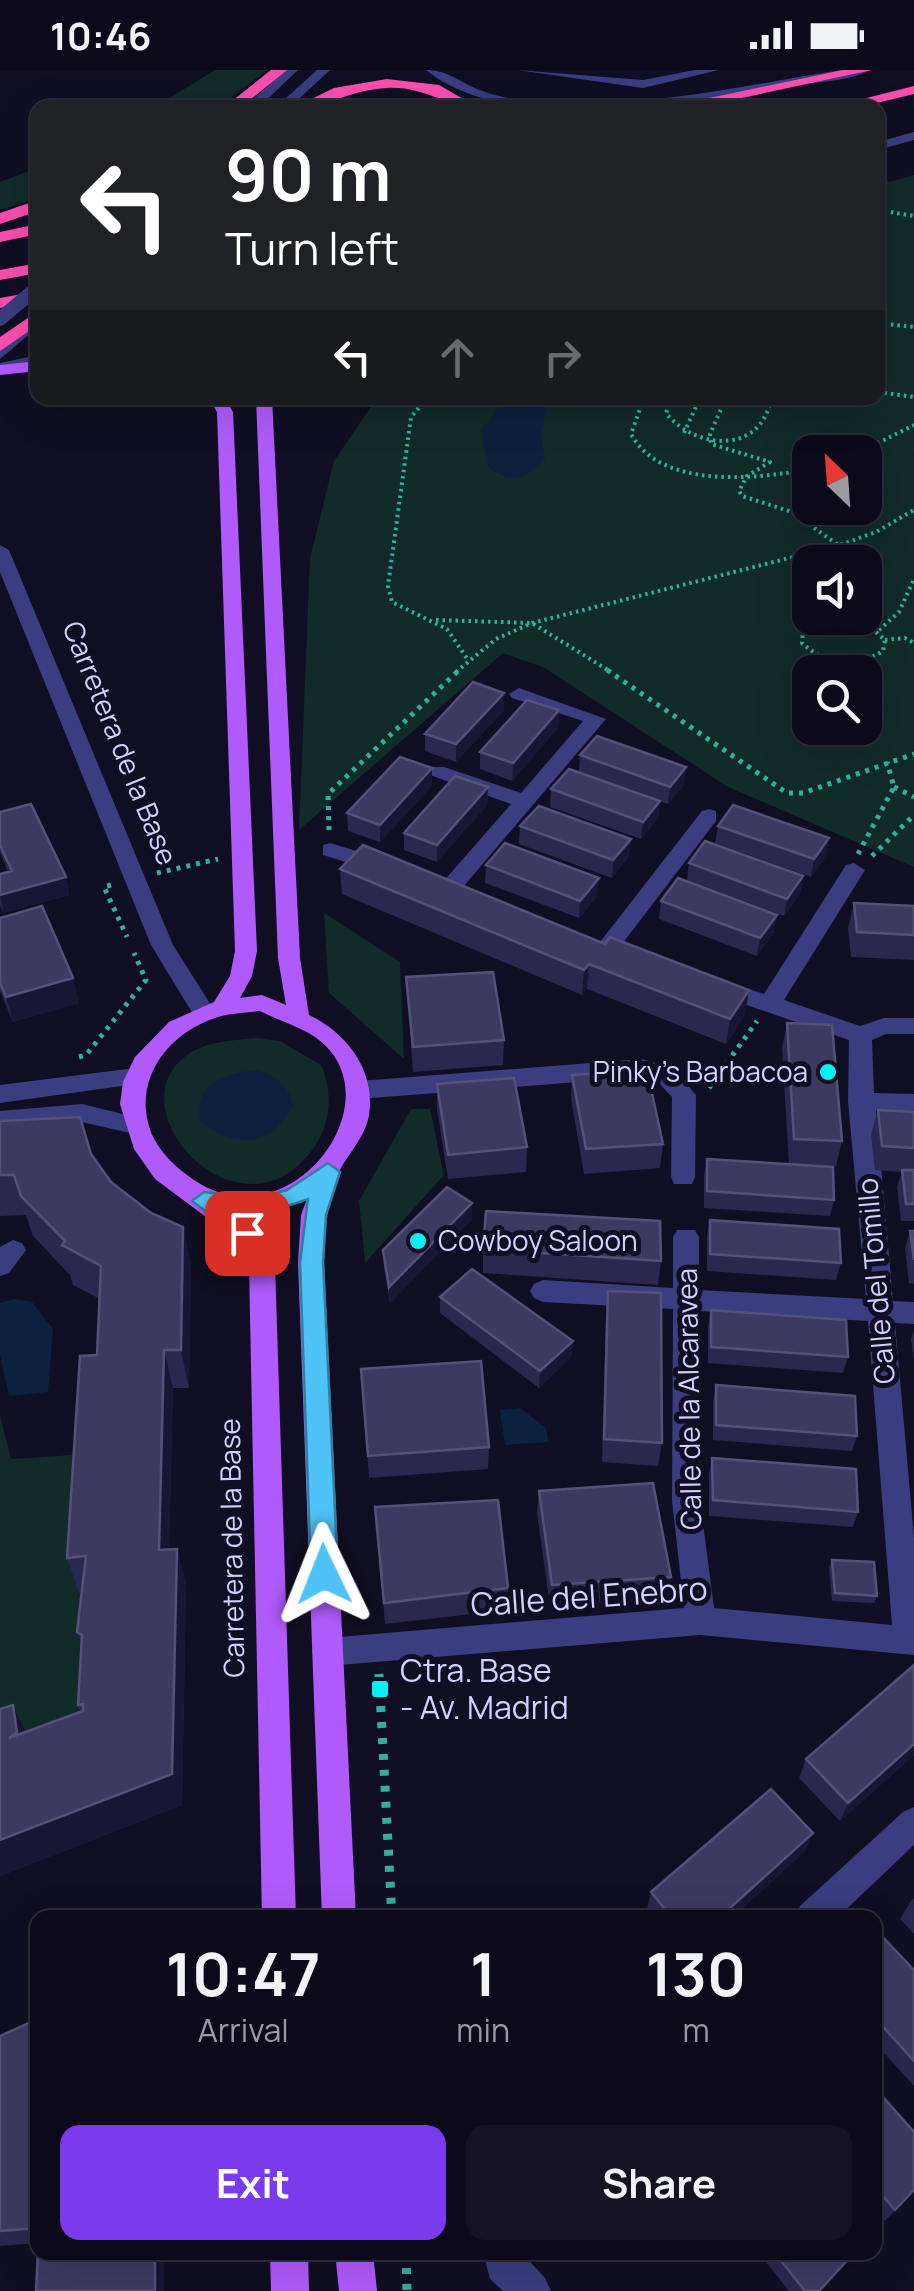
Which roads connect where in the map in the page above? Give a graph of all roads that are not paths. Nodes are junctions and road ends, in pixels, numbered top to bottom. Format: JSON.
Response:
{"nodes":[{"id":1,"x":280,"y":70,"type":"edge"},
{"id":2,"x":292,"y":70,"type":"edge"},
{"id":3,"x":324,"y":70,"type":"edge"},
{"id":4,"x":432,"y":70,"type":"edge"},
{"id":5,"x":714,"y":70,"type":"edge"},
{"id":6,"x":864,"y":70,"type":"edge"},
{"id":7,"x":522,"y":77,"type":"edge"},
{"id":8,"x":914,"y":90,"type":"edge"},
{"id":9,"x":241,"y":100,"type":"edge"},
{"id":10,"x":259,"y":100,"type":"edge"},
{"id":11,"x":290,"y":100,"type":"edge"},
{"id":12,"x":317,"y":100,"type":"edge"},
{"id":13,"x":461,"y":100,"type":"edge"},
{"id":14,"x":523,"y":100,"type":"edge"},
{"id":15,"x":666,"y":100,"type":"edge"},
{"id":16,"x":710,"y":100,"type":"edge"},
{"id":17,"x":870,"y":100,"type":"edge"},
{"id":18,"x":914,"y":138,"type":"edge"},
{"id":19,"x":885,"y":146,"type":"edge"},
{"id":20,"x":30,"y":208,"type":"edge"},
{"id":21,"x":0,"y":218,"type":"edge"},
{"id":22,"x":30,"y":231,"type":"edge"},
{"id":23,"x":0,"y":237,"type":"edge"},
{"id":24,"x":30,"y":269,"type":"edge"},
{"id":25,"x":0,"y":275,"type":"edge"},
{"id":26,"x":30,"y":294,"type":"edge"},
{"id":27,"x":30,"y":297,"type":"edge"},
{"id":28,"x":0,"y":303,"type":"edge"},
{"id":29,"x":0,"y":318,"type":"edge"},
{"id":30,"x":30,"y":323,"type":"edge"},
{"id":31,"x":30,"y":325,"type":"edge"},
{"id":32,"x":0,"y":346,"type":"edge"},
{"id":33,"x":0,"y":354,"type":"edge"},
{"id":34,"x":30,"y":364,"type":"edge"},
{"id":35,"x":0,"y":369,"type":"edge"},
{"id":36,"x":220,"y":405,"type":"edge"},
{"id":37,"x":264,"y":405,"type":"edge"},
{"id":38,"x":0,"y":550,"type":"edge"},
{"id":39,"x":519,"y":694,"type":"dead end"},
{"id":40,"x":437,"y":771,"type":"dead end"},
{"id":41,"x":523,"y":801,"type":"junction"},
{"id":42,"x":709,"y":816,"type":"dead end"},
{"id":43,"x":330,"y":850,"type":"road end"},
{"id":44,"x":854,"y":870,"type":"road end"},
{"id":45,"x":608,"y":947,"type":"edge"},
{"id":46,"x":697,"y":979,"type":"edge"},
{"id":47,"x":768,"y":1005,"type":"junction"},
{"id":48,"x":213,"y":1011,"type":"junction"},
{"id":49,"x":299,"y":1013,"type":"junction"},
{"id":50,"x":914,"y":1026,"type":"edge"},
{"id":51,"x":861,"y":1035,"type":"junction"},
{"id":52,"x":134,"y":1077,"type":"junction"},
{"id":53,"x":359,"y":1090,"type":"junction"},
{"id":54,"x":0,"y":1094,"type":"edge"},
{"id":55,"x":860,"y":1101,"type":"junction"},
{"id":56,"x":914,"y":1103,"type":"edge"},
{"id":57,"x":0,"y":1120,"type":"edge"},
{"id":58,"x":134,"y":1125,"type":"junction"},
{"id":59,"x":328,"y":1172,"type":"junction"},
{"id":60,"x":684,"y":1178,"type":"dead end"},
{"id":61,"x":204,"y":1201,"type":"junction"},
{"id":62,"x":686,"y":1237,"type":"dead end"},
{"id":63,"x":543,"y":1292,"type":"dead end"},
{"id":64,"x":687,"y":1300,"type":"junction"},
{"id":65,"x":879,"y":1311,"type":"junction"},
{"id":66,"x":914,"y":1313,"type":"edge"},
{"id":67,"x":700,"y":1620,"type":"junction"},
{"id":68,"x":911,"y":1641,"type":"edge"},
{"id":69,"x":328,"y":1652,"type":"junction"},
{"id":70,"x":914,"y":1823,"type":"edge"},
{"id":71,"x":279,"y":1910,"type":"edge"},
{"id":72,"x":339,"y":1910,"type":"edge"},
{"id":73,"x":821,"y":1910,"type":"edge"},
{"id":74,"x":289,"y":2260,"type":"edge"},
{"id":75,"x":355,"y":2260,"type":"edge"},
{"id":76,"x":503,"y":2260,"type":"edge"},
{"id":77,"x":290,"y":2291,"type":"edge"},
{"id":78,"x":358,"y":2291,"type":"edge"},
{"id":79,"x":532,"y":2291,"type":"edge"}],
"edges":[{"from":1,"to":9,"type":"highway"},
{"from":2,"to":10,"type":"street"},
{"from":3,"to":11,"type":"street"},
{"from":4,"to":14,"type":"street"},
{"from":5,"to":7,"type":"street"},
{"from":6,"to":15,"type":"street"},
{"from":6,"to":16,"type":"highway"},
{"from":8,"to":17,"type":"highway"},
{"from":12,"to":13,"type":"highway"},
{"from":18,"to":19,"type":"street"},
{"from":20,"to":21,"type":"highway"},
{"from":22,"to":23,"type":"highway"},
{"from":24,"to":25,"type":"highway"},
{"from":26,"to":29,"type":"street","bridge":true},
{"from":27,"to":28,"type":"highway"},
{"from":30,"to":32,"type":"highway"},
{"from":31,"to":33,"type":"street"},
{"from":34,"to":35,"type":"main road"},
{"from":36,"to":48,"type":"main road"},
{"from":37,"to":49,"type":"main road"},
{"from":38,"to":48,"type":"street","name":"Carretera de la Base"},
{"from":39,"to":41,"type":"street"},
{"from":40,"to":41,"type":"street"},
{"from":41,"to":43,"type":"street"},
{"from":42,"to":45,"type":"street"},
{"from":44,"to":47,"type":"street"},
{"from":46,"to":47,"type":"street"},
{"from":47,"to":51,"type":"street"},
{"from":48,"to":49,"type":"main road"},
{"from":48,"to":52,"type":"main road"},
{"from":49,"to":53,"type":"main road"},
{"from":50,"to":51,"type":"street"},
{"from":51,"to":55,"type":"street","name":"Calle del Tomillo"},
{"from":52,"to":54,"type":"street"},
{"from":52,"to":58,"type":"main road"},
{"from":53,"to":59,"type":"main road"},
{"from":53,"to":60,"type":"street"},
{"from":55,"to":56,"type":"street"},
{"from":55,"to":65,"type":"street","name":"Calle del Tomillo"},
{"from":57,"to":58,"type":"street"},
{"from":58,"to":61,"type":"main road"},
{"from":59,"to":61,"type":"main road"},
{"from":59,"to":69,"type":"main road"},
{"from":61,"to":71,"type":"main road","name":"Carretera de la Base"},
{"from":62,"to":64,"type":"street","name":"Calle de la Alcaravea"},
{"from":63,"to":64,"type":"street"},
{"from":64,"to":65,"type":"street"},
{"from":64,"to":67,"type":"street","name":"Calle de la Alcaravea"},
{"from":65,"to":66,"type":"street"},
{"from":65,"to":68,"type":"street","name":"Calle del Tomillo"},
{"from":67,"to":68,"type":"street","name":"Calle del Enebro"},
{"from":67,"to":69,"type":"street","name":"Calle del Enebro"},
{"from":69,"to":72,"type":"main road"},
{"from":70,"to":73,"type":"street"},
{"from":74,"to":77,"type":"main road"},
{"from":75,"to":78,"type":"main road"},
{"from":76,"to":79,"type":"street"}]}
